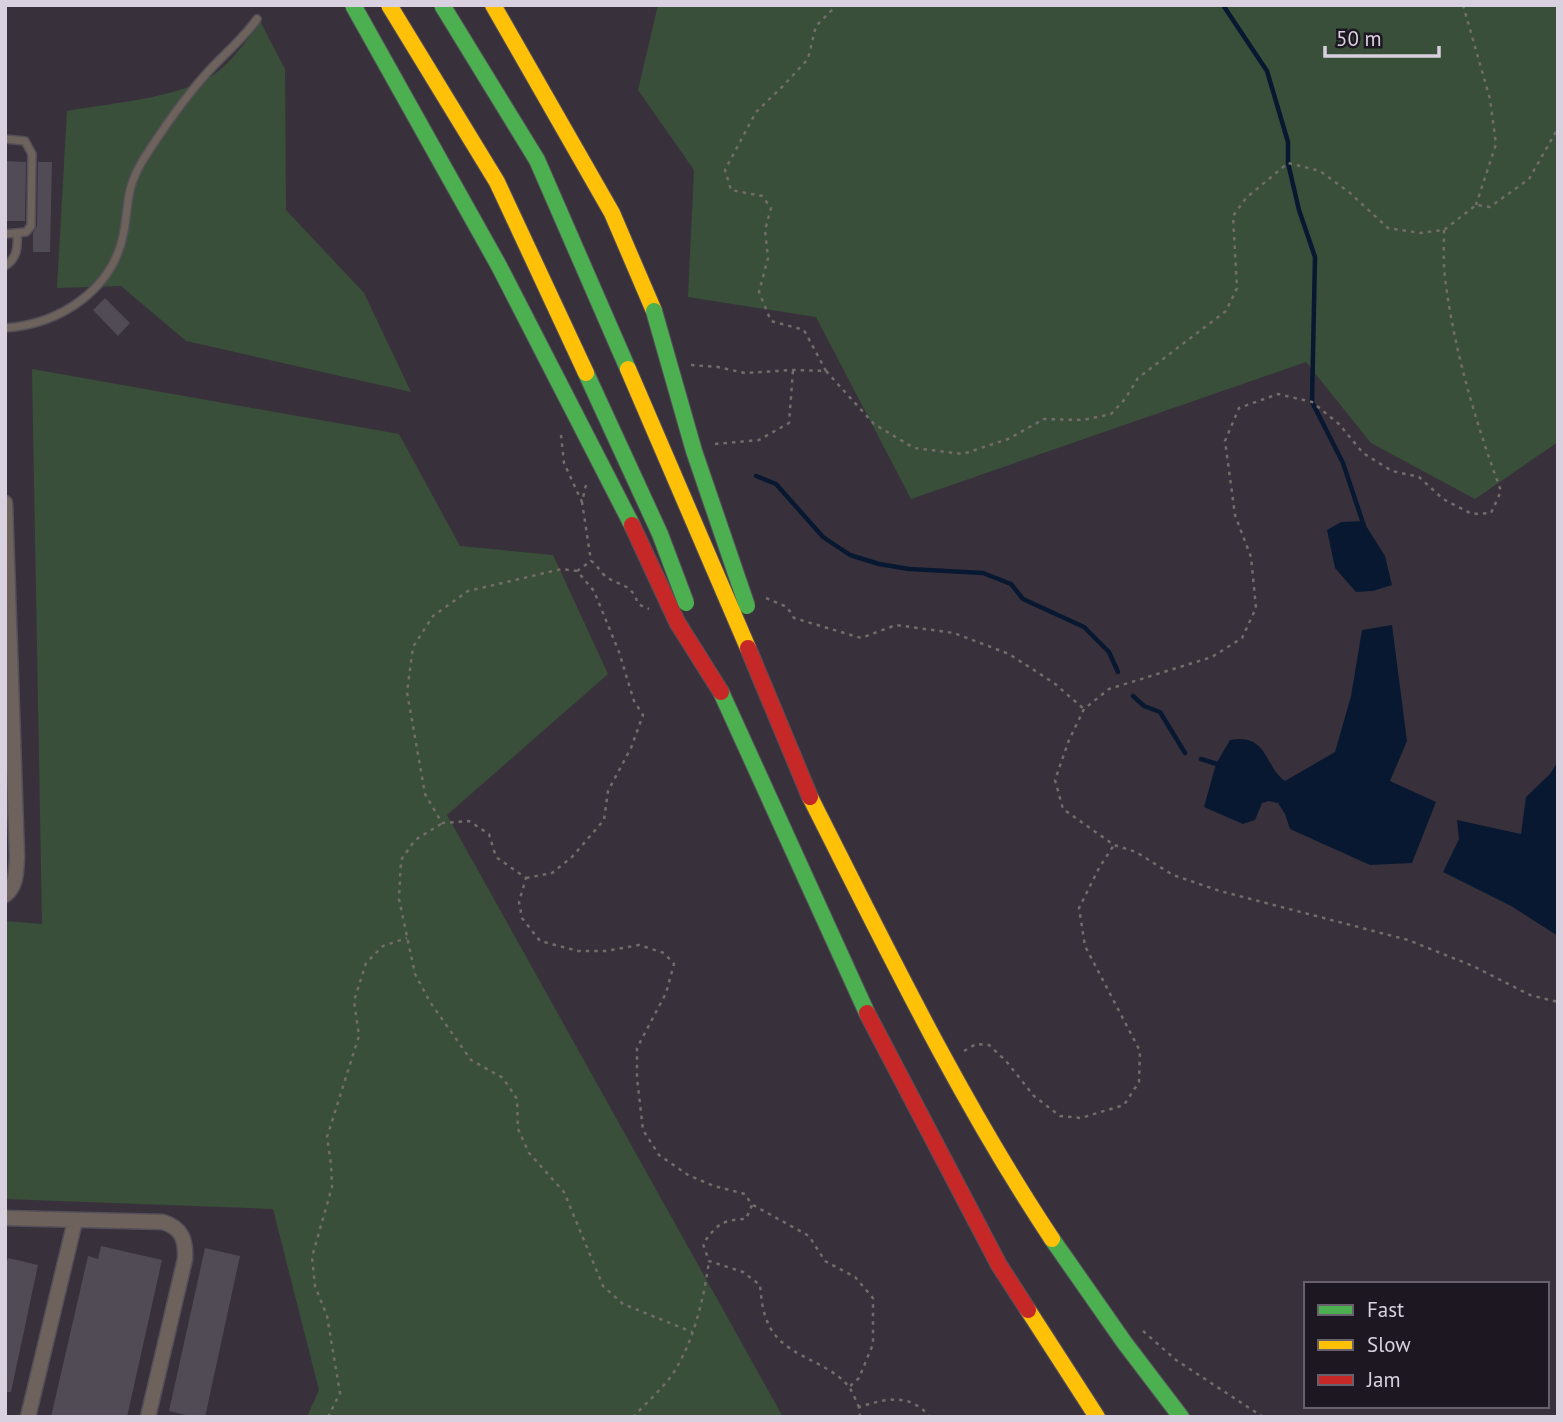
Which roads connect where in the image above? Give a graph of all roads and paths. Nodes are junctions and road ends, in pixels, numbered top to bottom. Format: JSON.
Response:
{"nodes":[{"id":1,"x":353,"y":5,"type":"edge"},
{"id":2,"x":389,"y":5,"type":"edge"},
{"id":3,"x":443,"y":5,"type":"edge"},
{"id":4,"x":493,"y":5,"type":"edge"},
{"id":5,"x":837,"y":5,"type":"edge"},
{"id":6,"x":1463,"y":5,"type":"edge"},
{"id":7,"x":257,"y":19,"type":"dead end"},
{"id":8,"x":1558,"y":128,"type":"edge"},
{"id":9,"x":5,"y":139,"type":"edge"},
{"id":10,"x":1476,"y":205,"type":"junction"},
{"id":11,"x":1444,"y":230,"type":"junction"},
{"id":12,"x":5,"y":234,"type":"edge"},
{"id":13,"x":17,"y":234,"type":"junction"},
{"id":14,"x":5,"y":266,"type":"edge"},
{"id":15,"x":5,"y":328,"type":"edge"},
{"id":16,"x":689,"y":365,"type":"dead end"},
{"id":17,"x":826,"y":371,"type":"junction"},
{"id":18,"x":5,"y":503,"type":"edge"},
{"id":19,"x":860,"y":638,"type":"dead end"},
{"id":20,"x":721,"y":692,"type":"junction"},
{"id":21,"x":8,"y":694,"type":"edge"},
{"id":22,"x":1084,"y":709,"type":"junction"},
{"id":23,"x":810,"y":797,"type":"junction"},
{"id":24,"x":442,"y":823,"type":"junction"},
{"id":25,"x":1114,"y":845,"type":"junction"},
{"id":26,"x":526,"y":878,"type":"junction"},
{"id":27,"x":5,"y":895,"type":"edge"},
{"id":28,"x":407,"y":938,"type":"junction"},
{"id":29,"x":1558,"y":1002,"type":"edge"},
{"id":30,"x":947,"y":1062,"type":"junction"},
{"id":31,"x":752,"y":1205,"type":"junction"},
{"id":32,"x":5,"y":1218,"type":"edge"},
{"id":33,"x":75,"y":1220,"type":"junction"},
{"id":34,"x":709,"y":1261,"type":"junction"},
{"id":35,"x":1140,"y":1328,"type":"dead end"},
{"id":36,"x":692,"y":1332,"type":"junction"},
{"id":37,"x":849,"y":1387,"type":"junction"},
{"id":38,"x":1078,"y":1390,"type":"junction"},
{"id":39,"x":859,"y":1407,"type":"junction"},
{"id":40,"x":1182,"y":1416,"type":"edge"},
{"id":41,"x":28,"y":1417,"type":"edge"},
{"id":42,"x":148,"y":1417,"type":"edge"},
{"id":43,"x":328,"y":1417,"type":"edge"},
{"id":44,"x":632,"y":1417,"type":"edge"},
{"id":45,"x":860,"y":1417,"type":"edge"},
{"id":46,"x":930,"y":1417,"type":"edge"},
{"id":47,"x":1090,"y":1417,"type":"edge"},
{"id":48,"x":1097,"y":1417,"type":"edge"},
{"id":49,"x":1263,"y":1417,"type":"edge"}],
"edges":[{"from":1,"to":20,"type":"highway","bridge":true},
{"from":2,"to":20,"type":"highway","bridge":true},
{"from":3,"to":23,"type":"highway","bridge":true},
{"from":4,"to":23,"type":"highway","bridge":true},
{"from":5,"to":17,"type":"path"},
{"from":6,"to":10,"type":"path"},
{"from":7,"to":15,"type":"lane"},
{"from":8,"to":10,"type":"path"},
{"from":9,"to":13,"type":"lane"},
{"from":10,"to":11,"type":"path"},
{"from":11,"to":17,"type":"path"},
{"from":11,"to":22,"type":"path"},
{"from":12,"to":13,"type":"lane"},
{"from":13,"to":14,"type":"lane"},
{"from":16,"to":17,"type":"path"},
{"from":18,"to":21,"type":"street"},
{"from":19,"to":22,"type":"path"},
{"from":20,"to":38,"type":"highway"},
{"from":21,"to":27,"type":"street"},
{"from":22,"to":25,"type":"path"},
{"from":23,"to":30,"type":"highway"},
{"from":24,"to":26,"type":"path"},
{"from":24,"to":26,"type":"path"},
{"from":24,"to":28,"type":"path"},
{"from":25,"to":29,"type":"path"},
{"from":25,"to":30,"type":"path"},
{"from":26,"to":31,"type":"path"},
{"from":28,"to":36,"type":"path"},
{"from":28,"to":43,"type":"path"},
{"from":30,"to":40,"type":"highway"},
{"from":31,"to":34,"type":"path"},
{"from":31,"to":37,"type":"path"},
{"from":32,"to":33,"type":"street"},
{"from":33,"to":41,"type":"street"},
{"from":33,"to":42,"type":"street"},
{"from":34,"to":36,"type":"path"},
{"from":34,"to":37,"type":"path"},
{"from":35,"to":49,"type":"path"},
{"from":36,"to":44,"type":"path"},
{"from":37,"to":39,"type":"path"},
{"from":38,"to":47,"type":"highway"},
{"from":38,"to":48,"type":"highway"},
{"from":39,"to":45,"type":"path"},
{"from":39,"to":46,"type":"path"}]}
